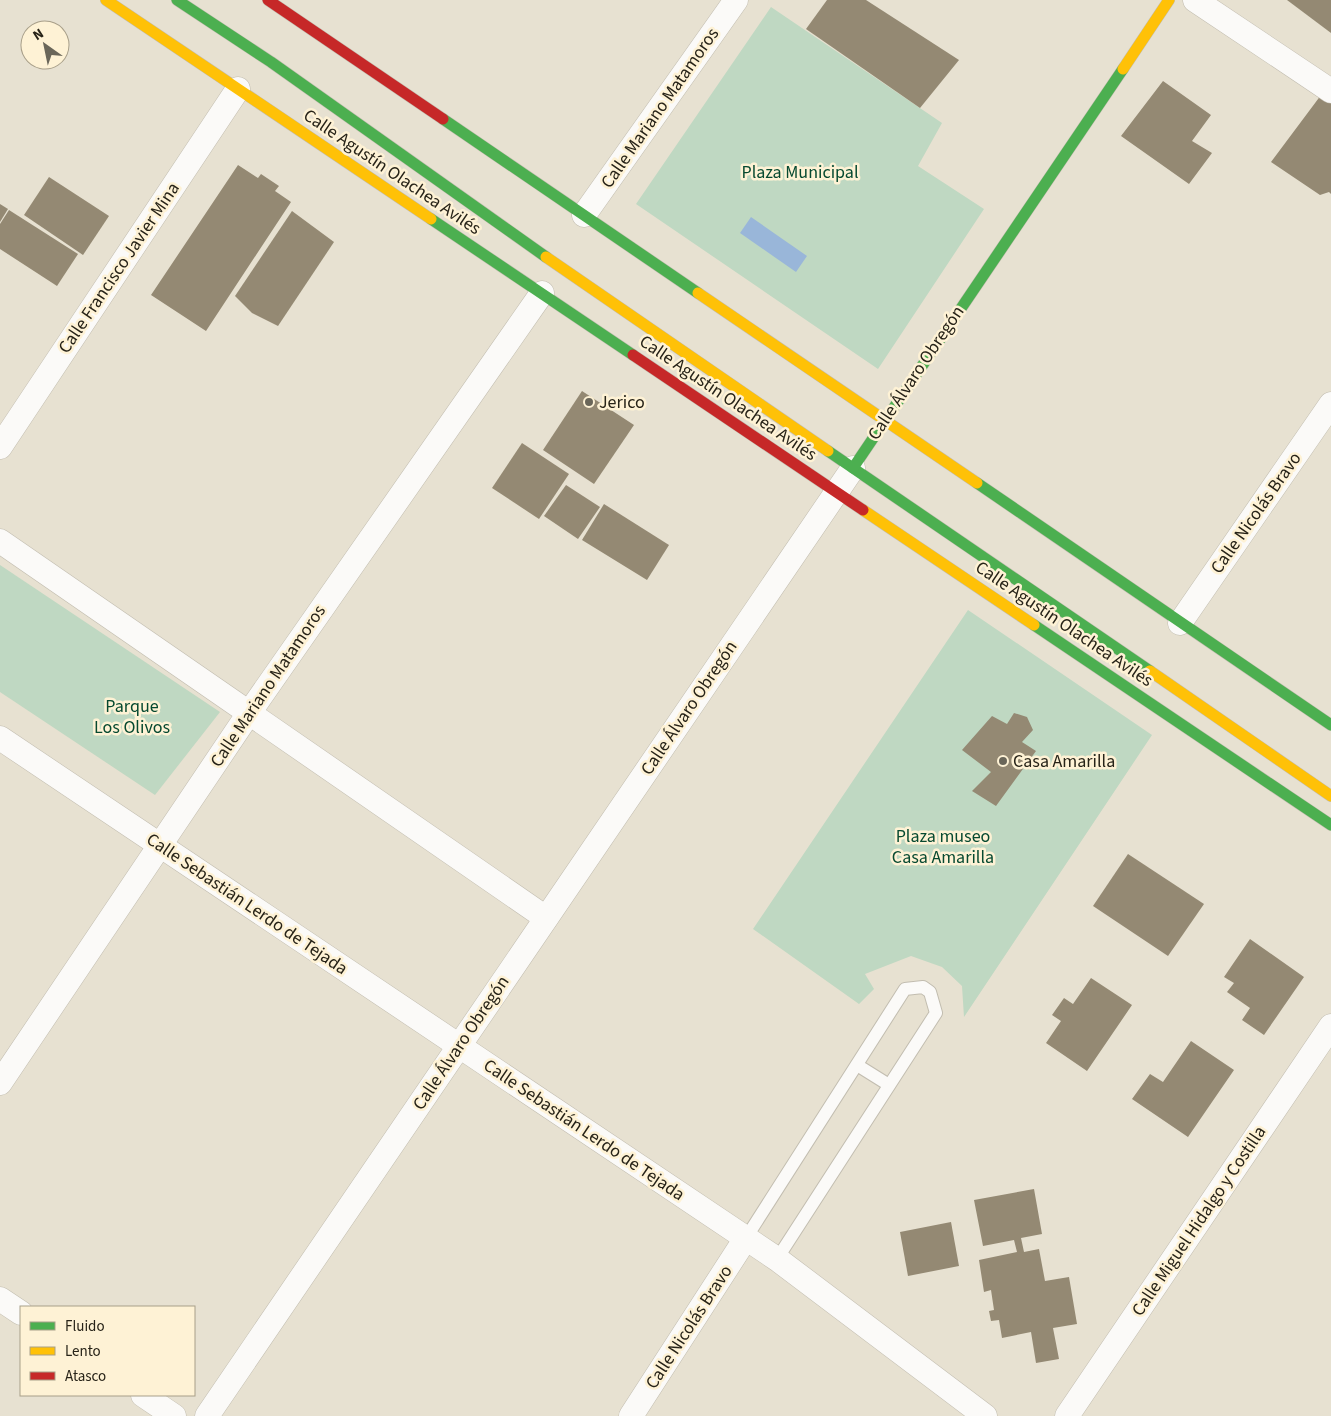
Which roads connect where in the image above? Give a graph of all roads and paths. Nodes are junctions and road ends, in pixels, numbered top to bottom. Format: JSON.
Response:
{"nodes":[{"id":1,"x":106,"y":0,"type":"edge"},
{"id":2,"x":177,"y":0,"type":"edge"},
{"id":3,"x":268,"y":0,"type":"edge"},
{"id":4,"x":736,"y":0,"type":"edge"},
{"id":5,"x":1169,"y":0,"type":"edge"},
{"id":6,"x":1195,"y":0,"type":"edge"},
{"id":7,"x":294,"y":7,"type":"edge"},
{"id":8,"x":238,"y":89,"type":"junction"},
{"id":9,"x":1331,"y":91,"type":"edge"},
{"id":10,"x":584,"y":215,"type":"junction"},
{"id":11,"x":542,"y":293,"type":"junction"},
{"id":12,"x":1331,"y":404,"type":"edge"},
{"id":13,"x":885,"y":420,"type":"junction"},
{"id":14,"x":0,"y":447,"type":"edge"},
{"id":15,"x":853,"y":468,"type":"junction"},
{"id":16,"x":836,"y":492,"type":"junction"},
{"id":17,"x":0,"y":541,"type":"edge"},
{"id":18,"x":1180,"y":623,"type":"junction"},
{"id":19,"x":249,"y":713,"type":"junction"},
{"id":20,"x":1331,"y":725,"type":"edge"},
{"id":21,"x":0,"y":738,"type":"edge"},
{"id":22,"x":1331,"y":796,"type":"edge"},
{"id":23,"x":1331,"y":826,"type":"edge"},
{"id":24,"x":160,"y":846,"type":"junction"},
{"id":25,"x":546,"y":918,"type":"junction"},
{"id":26,"x":1331,"y":1026,"type":"edge"},
{"id":27,"x":459,"y":1046,"type":"junction"},
{"id":28,"x":857,"y":1065,"type":"junction"},
{"id":29,"x":0,"y":1083,"type":"edge"},
{"id":30,"x":889,"y":1085,"type":"junction"},
{"id":31,"x":746,"y":1238,"type":"junction"},
{"id":32,"x":778,"y":1259,"type":"junction"},
{"id":33,"x":0,"y":1299,"type":"edge"},
{"id":34,"x":20,"y":1312,"type":"edge"},
{"id":35,"x":144,"y":1396,"type":"edge"},
{"id":36,"x":174,"y":1416,"type":"edge"},
{"id":37,"x":207,"y":1416,"type":"edge"},
{"id":38,"x":631,"y":1416,"type":"edge"},
{"id":39,"x":985,"y":1416,"type":"edge"},
{"id":40,"x":1067,"y":1416,"type":"edge"}],
"edges":[{"from":1,"to":8,"type":"main road","name":"Calle Agustín Olachea Avilés"},
{"from":2,"to":15,"type":"main road","name":"Calle Agustín Olachea Avilés"},
{"from":3,"to":7,"type":"main road"},
{"from":4,"to":10,"type":"street","name":"Calle Mariano Matamoros"},
{"from":5,"to":13,"type":"main road","name":"Calle Álvaro Obregón"},
{"from":6,"to":9,"type":"street"},
{"from":7,"to":10,"type":"main road"},
{"from":8,"to":11,"type":"main road","name":"Calle Agustín Olachea Avilés"},
{"from":8,"to":14,"type":"street","name":"Calle Francisco Javier Mina"},
{"from":10,"to":13,"type":"main road"},
{"from":11,"to":16,"type":"main road","name":"Calle Agustín Olachea Avilés"},
{"from":11,"to":19,"type":"street","name":"Calle Mariano Matamoros"},
{"from":12,"to":18,"type":"street","name":"Calle Nicolás Bravo"},
{"from":13,"to":15,"type":"main road","name":"Calle Álvaro Obregón"},
{"from":13,"to":18,"type":"main road"},
{"from":15,"to":16,"type":"street","name":"Calle Álvaro Obregón"},
{"from":15,"to":22,"type":"main road","name":"Calle Agustín Olachea Avilés"},
{"from":16,"to":23,"type":"main road","name":"Calle Agustín Olachea Avilés"},
{"from":16,"to":25,"type":"street","name":"Calle Álvaro Obregón"},
{"from":17,"to":19,"type":"street"},
{"from":18,"to":20,"type":"main road"},
{"from":19,"to":24,"type":"street","name":"Calle Mariano Matamoros"},
{"from":19,"to":25,"type":"street"},
{"from":21,"to":24,"type":"street","name":"Calle Sebastián Lerdo de Tejada"},
{"from":24,"to":27,"type":"street","name":"Calle Sebastián Lerdo de Tejada"},
{"from":24,"to":29,"type":"street","name":"Calle Mariano Matamoros"},
{"from":25,"to":27,"type":"street","name":"Calle Álvaro Obregón"},
{"from":26,"to":40,"type":"street","name":"Calle Miguel Hidalgo y Costilla"},
{"from":27,"to":31,"type":"street","name":"Calle Sebastián Lerdo de Tejada"},
{"from":27,"to":37,"type":"street","name":"Calle Álvaro Obregón"},
{"from":28,"to":30,"type":"lane"},
{"from":28,"to":30,"type":"lane"},
{"from":28,"to":31,"type":"lane"},
{"from":30,"to":32,"type":"lane"},
{"from":31,"to":32,"type":"street","name":"Calle Sebastián Lerdo de Tejada"},
{"from":31,"to":38,"type":"street","name":"Calle Nicolás Bravo"},
{"from":32,"to":39,"type":"street","name":"Calle Sebastián Lerdo de Tejada"},
{"from":33,"to":34,"type":"street"},
{"from":35,"to":36,"type":"street"}]}
